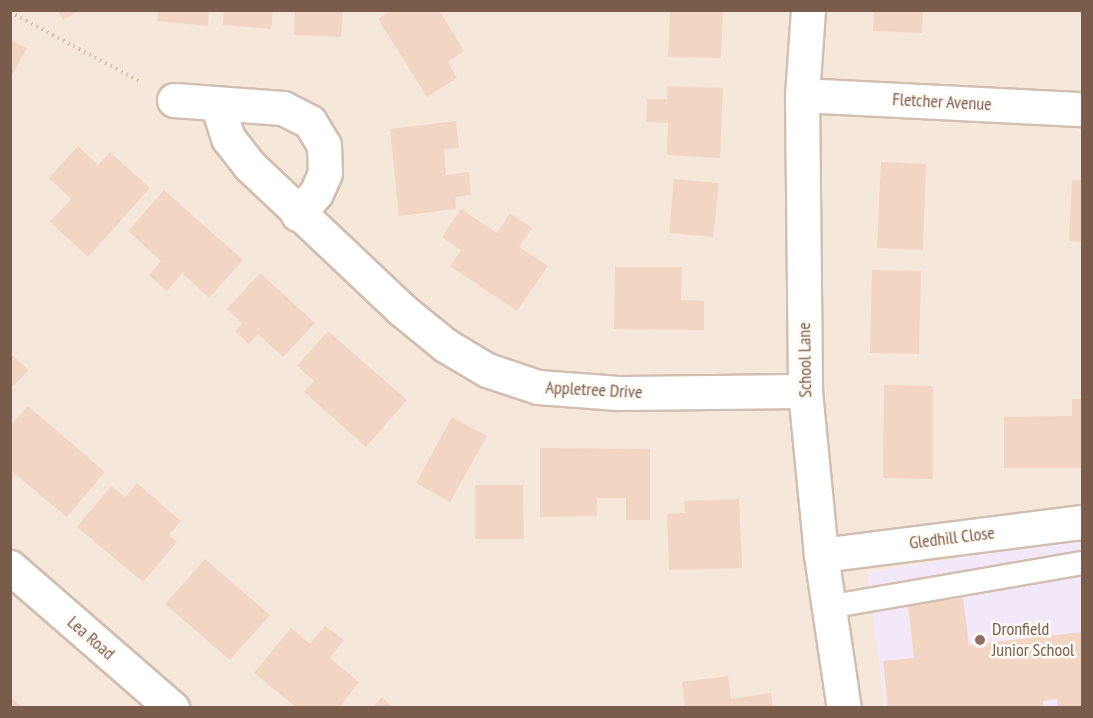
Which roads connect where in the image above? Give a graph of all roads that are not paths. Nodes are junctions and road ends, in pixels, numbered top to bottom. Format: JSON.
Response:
{"nodes":[{"id":1,"x":808,"y":10,"type":"edge"},
{"id":2,"x":802,"y":94,"type":"junction"},
{"id":3,"x":174,"y":100,"type":"road end"},
{"id":4,"x":217,"y":104,"type":"junction"},
{"id":5,"x":1083,"y":109,"type":"edge"},
{"id":6,"x":298,"y":213,"type":"junction"},
{"id":7,"x":805,"y":391,"type":"junction"},
{"id":8,"x":1083,"y":522,"type":"edge"},
{"id":9,"x":821,"y":555,"type":"junction"},
{"id":10,"x":1083,"y":563,"type":"edge"},
{"id":11,"x":10,"y":567,"type":"edge"},
{"id":12,"x":828,"y":607,"type":"junction"},
{"id":13,"x":172,"y":708,"type":"edge"},
{"id":14,"x":844,"y":708,"type":"edge"}],
"edges":[{"from":1,"to":2,"type":"street","name":"School Lane"},
{"from":2,"to":5,"type":"street","name":"Fletcher Avenue"},
{"from":2,"to":7,"type":"street","name":"School Lane"},
{"from":3,"to":4,"type":"street"},
{"from":4,"to":6,"type":"street","name":"Appletree Drive"},
{"from":4,"to":6,"type":"street"},
{"from":6,"to":7,"type":"street","name":"Appletree Drive"},
{"from":7,"to":9,"type":"street","name":"School Lane"},
{"from":8,"to":9,"type":"street","name":"Gledhill Close"},
{"from":9,"to":12,"type":"street","name":"School Lane"},
{"from":10,"to":12,"type":"lane"},
{"from":11,"to":13,"type":"street","name":"Lea Road"},
{"from":12,"to":14,"type":"street","name":"School Lane"}]}
